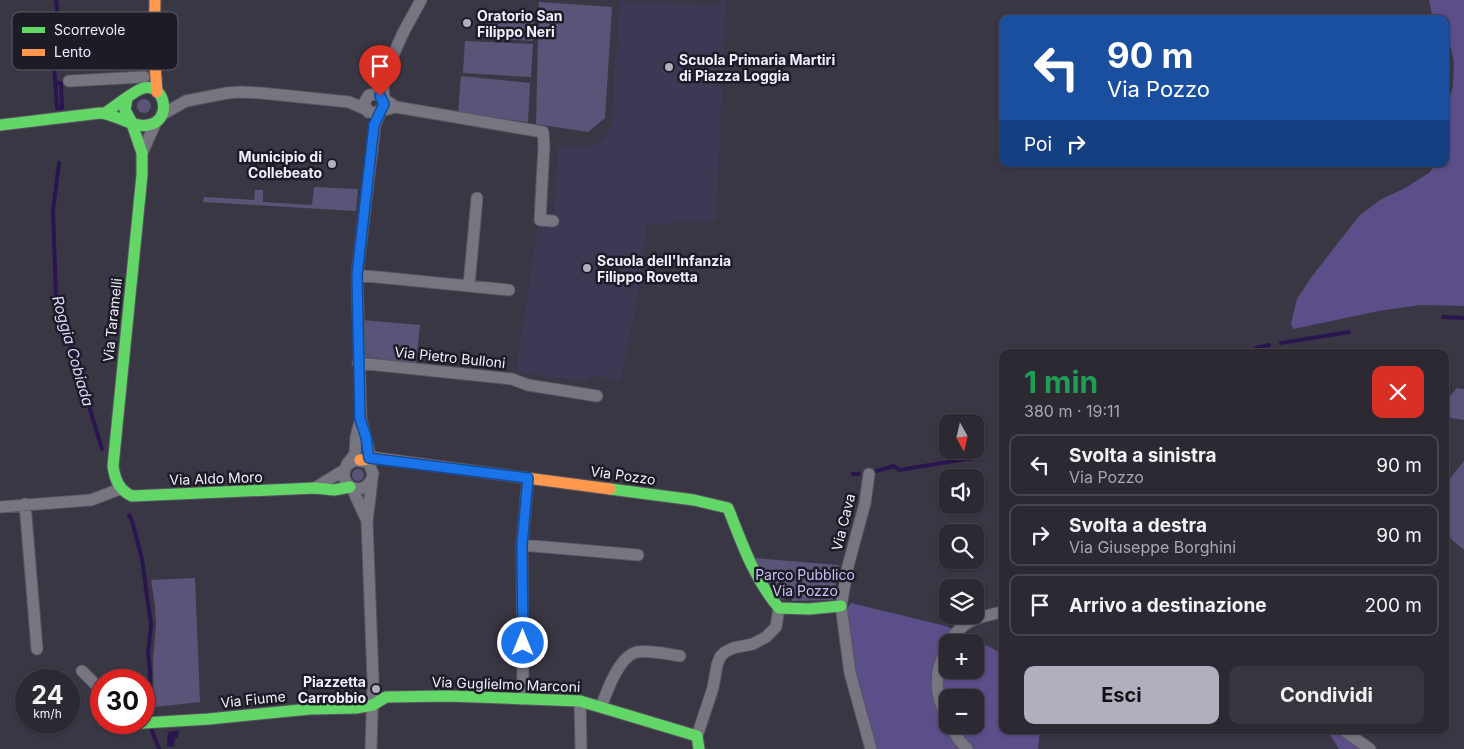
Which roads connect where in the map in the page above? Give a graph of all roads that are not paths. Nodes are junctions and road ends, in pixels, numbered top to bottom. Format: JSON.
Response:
{"nodes":[{"id":1,"x":421,"y":0,"type":"edge"},
{"id":2,"x":147,"y":70,"type":"edge"},
{"id":3,"x":155,"y":70,"type":"edge"},
{"id":4,"x":144,"y":77,"type":"junction"},
{"id":5,"x":383,"y":78,"type":"junction"},
{"id":6,"x":70,"y":81,"type":"dead end"},
{"id":7,"x":136,"y":89,"type":"junction"},
{"id":8,"x":157,"y":92,"type":"junction"},
{"id":9,"x":368,"y":97,"type":"junction"},
{"id":10,"x":127,"y":98,"type":"junction"},
{"id":11,"x":384,"y":100,"type":"junction"},
{"id":12,"x":186,"y":101,"type":"junction"},
{"id":13,"x":352,"y":102,"type":"junction"},
{"id":14,"x":396,"y":107,"type":"junction"},
{"id":15,"x":367,"y":110,"type":"junction"},
{"id":16,"x":380,"y":112,"type":"junction"},
{"id":17,"x":105,"y":113,"type":"junction"},
{"id":18,"x":163,"y":114,"type":"junction"},
{"id":19,"x":131,"y":121,"type":"junction"},
{"id":20,"x":155,"y":124,"type":"junction"},
{"id":21,"x":0,"y":125,"type":"edge"},
{"id":22,"x":374,"y":125,"type":"junction"},
{"id":23,"x":142,"y":153,"type":"junction"},
{"id":24,"x":477,"y":198,"type":"dead end"},
{"id":25,"x":553,"y":221,"type":"dead end"},
{"id":26,"x":357,"y":275,"type":"junction"},
{"id":27,"x":469,"y":285,"type":"junction"},
{"id":28,"x":509,"y":290,"type":"dead end"},
{"id":29,"x":358,"y":363,"type":"junction"},
{"id":30,"x":597,"y":396,"type":"dead end"},
{"id":31,"x":360,"y":419,"type":"junction"},
{"id":32,"x":400,"y":462,"type":"junction"},
{"id":33,"x":345,"y":467,"type":"junction"},
{"id":34,"x":369,"y":467,"type":"junction"},
{"id":35,"x":869,"y":474,"type":"dead end"},
{"id":36,"x":528,"y":478,"type":"junction"},
{"id":37,"x":351,"y":487,"type":"junction"},
{"id":38,"x":315,"y":488,"type":"junction"},
{"id":39,"x":120,"y":489,"type":"junction"},
{"id":40,"x":25,"y":504,"type":"junction"},
{"id":41,"x":0,"y":507,"type":"edge"},
{"id":42,"x":367,"y":522,"type":"junction"},
{"id":43,"x":522,"y":545,"type":"junction"},
{"id":44,"x":638,"y":555,"type":"dead end"},
{"id":45,"x":841,"y":606,"type":"junction"},
{"id":46,"x":779,"y":608,"type":"junction"},
{"id":47,"x":999,"y":613,"type":"edge"},
{"id":48,"x":955,"y":634,"type":"edge"},
{"id":49,"x":37,"y":649,"type":"dead end"},
{"id":50,"x":680,"y":656,"type":"dead end"},
{"id":51,"x":939,"y":668,"type":"edge"},
{"id":52,"x":82,"y":671,"type":"dead end"},
{"id":53,"x":90,"y":679,"type":"edge"},
{"id":54,"x":939,"y":694,"type":"edge"},
{"id":55,"x":523,"y":699,"type":"junction"},
{"id":56,"x":580,"y":701,"type":"junction"},
{"id":57,"x":601,"y":706,"type":"junction"},
{"id":58,"x":372,"y":708,"type":"junction"},
{"id":59,"x":155,"y":723,"type":"edge"},
{"id":60,"x":955,"y":734,"type":"edge"},
{"id":61,"x":1349,"y":734,"type":"edge"},
{"id":62,"x":697,"y":736,"type":"junction"},
{"id":63,"x":371,"y":749,"type":"edge"},
{"id":64,"x":581,"y":749,"type":"edge"},
{"id":65,"x":699,"y":749,"type":"edge"},
{"id":66,"x":871,"y":749,"type":"edge"},
{"id":67,"x":967,"y":749,"type":"edge"},
{"id":68,"x":1370,"y":749,"type":"edge"}],
"edges":[{"from":1,"to":5,"type":"street"},
{"from":2,"to":4,"type":"street"},
{"from":3,"to":8,"type":"street"},
{"from":4,"to":6,"type":"street"},
{"from":4,"to":7,"type":"street"},
{"from":5,"to":9,"type":"street"},
{"from":5,"to":11,"type":"street"},
{"from":7,"to":8,"type":"street"},
{"from":7,"to":10,"type":"street"},
{"from":8,"to":12,"type":"street"},
{"from":8,"to":18,"type":"street"},
{"from":9,"to":11,"type":"street"},
{"from":9,"to":13,"type":"street"},
{"from":9,"to":15,"type":"street"},
{"from":10,"to":17,"type":"street"},
{"from":10,"to":19,"type":"street"},
{"from":11,"to":14,"type":"street"},
{"from":11,"to":16,"type":"street"},
{"from":12,"to":13,"type":"street"},
{"from":12,"to":18,"type":"street"},
{"from":13,"to":15,"type":"street"},
{"from":14,"to":16,"type":"street"},
{"from":14,"to":25,"type":"street"},
{"from":15,"to":16,"type":"street"},
{"from":15,"to":22,"type":"street"},
{"from":16,"to":22,"type":"street"},
{"from":17,"to":19,"type":"street"},
{"from":17,"to":21,"type":"street"},
{"from":18,"to":20,"type":"street"},
{"from":19,"to":20,"type":"street"},
{"from":19,"to":23,"type":"street","name":"Via Taramelli"},
{"from":20,"to":23,"type":"street","name":"Via Taramelli"},
{"from":22,"to":26,"type":"street"},
{"from":23,"to":39,"type":"street","name":"Via Taramelli"},
{"from":24,"to":27,"type":"street"},
{"from":26,"to":27,"type":"street"},
{"from":26,"to":29,"type":"street"},
{"from":27,"to":28,"type":"street"},
{"from":29,"to":30,"type":"street","name":"Via Pietro Bulloni"},
{"from":29,"to":31,"type":"street"},
{"from":31,"to":33,"type":"street"},
{"from":31,"to":34,"type":"street"},
{"from":32,"to":34,"type":"street","name":"Via Pozzo"},
{"from":32,"to":34,"type":"street","name":"Via Pozzo"},
{"from":32,"to":36,"type":"street","name":"Via Pozzo"},
{"from":33,"to":34,"type":"street"},
{"from":33,"to":37,"type":"street"},
{"from":33,"to":38,"type":"street","name":"Via Aldo Moro"},
{"from":34,"to":37,"type":"street"},
{"from":34,"to":42,"type":"street"},
{"from":35,"to":45,"type":"street","name":"Via Cava"},
{"from":36,"to":43,"type":"street"},
{"from":36,"to":46,"type":"street","name":"Via Pozzo"},
{"from":37,"to":38,"type":"street","name":"Via Aldo Moro"},
{"from":37,"to":42,"type":"street"},
{"from":38,"to":39,"type":"street","name":"Via Aldo Moro"},
{"from":39,"to":40,"type":"street"},
{"from":40,"to":41,"type":"street"},
{"from":40,"to":49,"type":"street"},
{"from":42,"to":58,"type":"street"},
{"from":43,"to":44,"type":"street"},
{"from":43,"to":55,"type":"street"},
{"from":45,"to":46,"type":"street"},
{"from":45,"to":66,"type":"street","name":"Via Cava"},
{"from":46,"to":62,"type":"street"},
{"from":47,"to":48,"type":"street"},
{"from":50,"to":57,"type":"street"},
{"from":51,"to":54,"type":"street"},
{"from":52,"to":53,"type":"street"},
{"from":55,"to":56,"type":"street","name":"Via Guglielmo Marconi"},
{"from":55,"to":58,"type":"street","name":"Via Guglielmo Marconi"},
{"from":56,"to":57,"type":"street","name":"Via Guglielmo Marconi"},
{"from":56,"to":64,"type":"street"},
{"from":57,"to":62,"type":"street","name":"Via Guglielmo Marconi"},
{"from":58,"to":59,"type":"street","name":"Via Fiume"},
{"from":58,"to":63,"type":"street"},
{"from":60,"to":67,"type":"street"},
{"from":61,"to":68,"type":"street"},
{"from":62,"to":65,"type":"street"}]}
